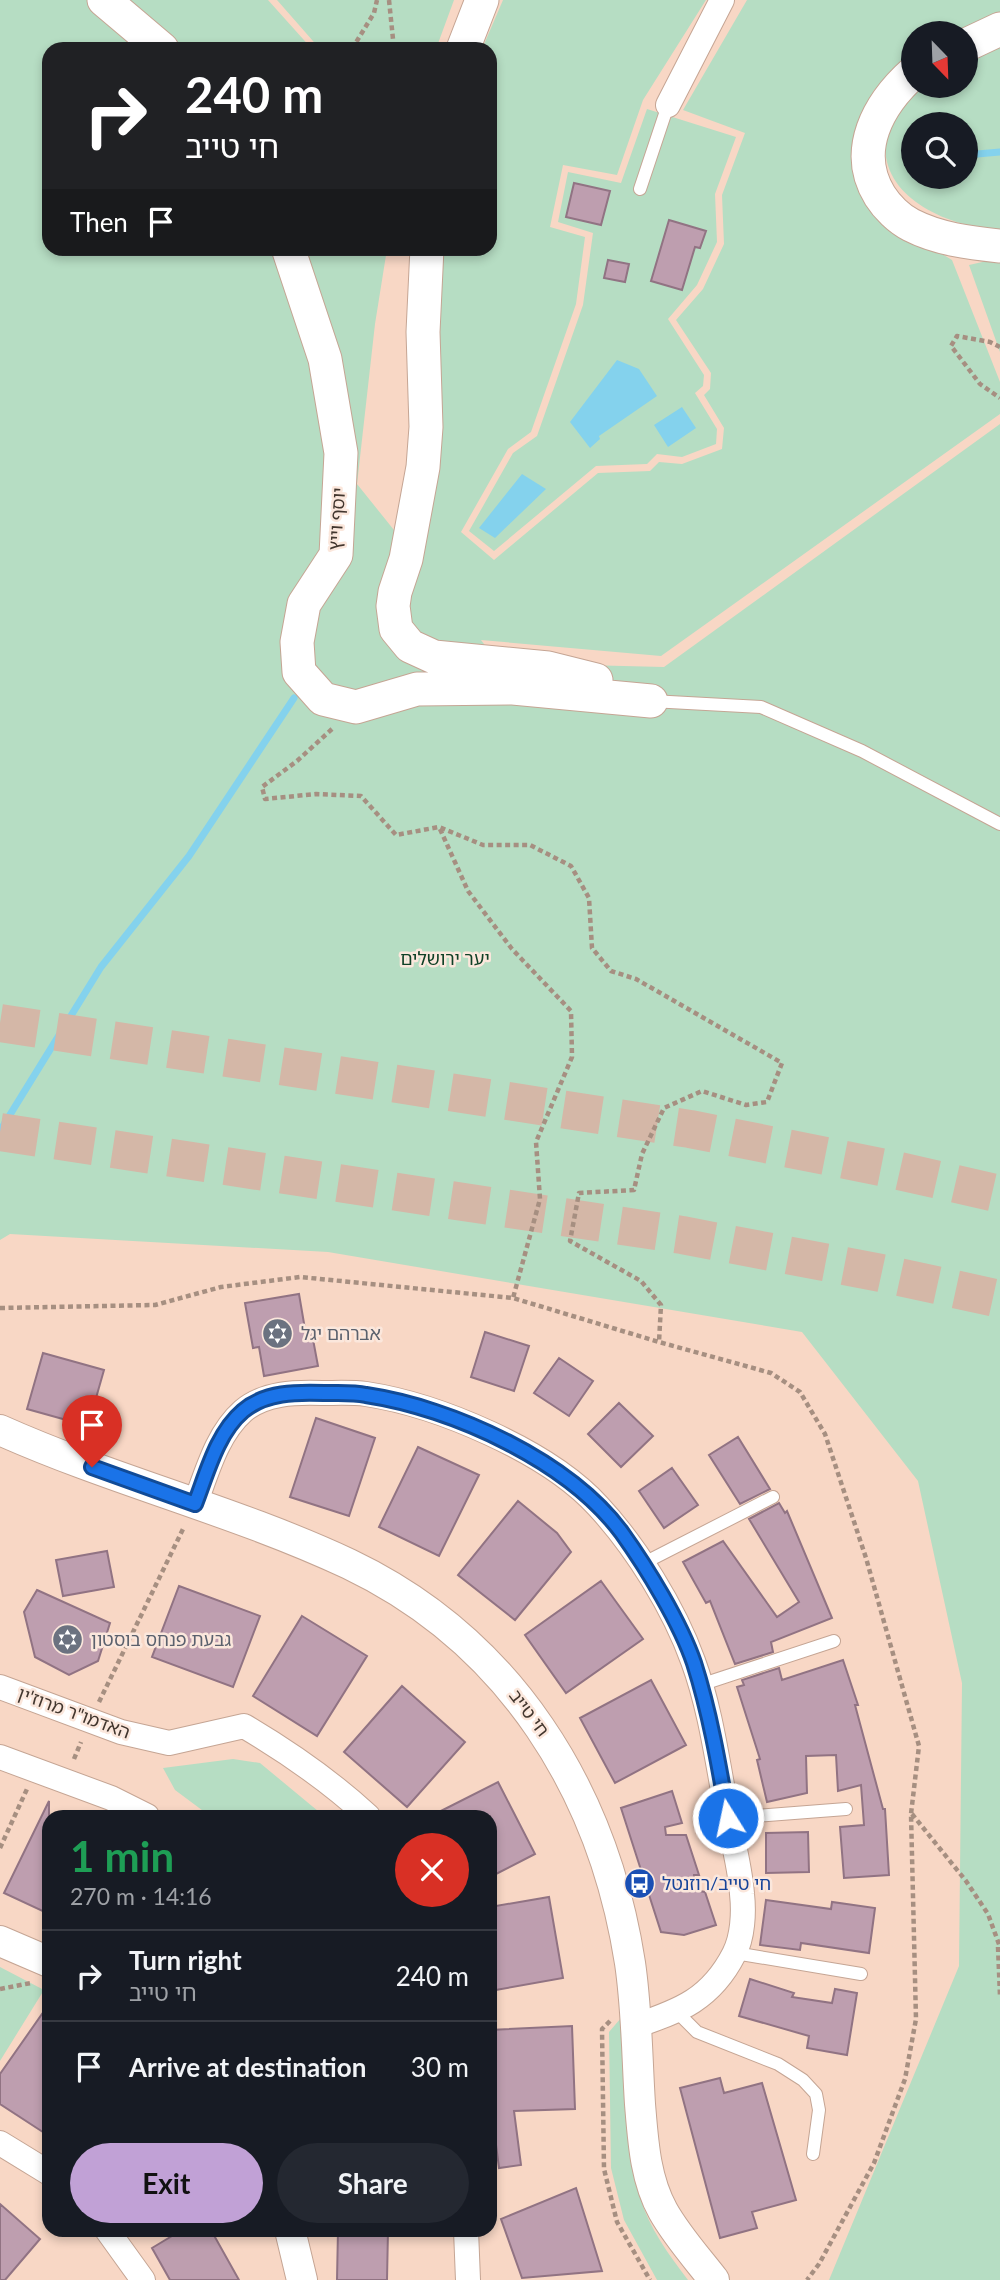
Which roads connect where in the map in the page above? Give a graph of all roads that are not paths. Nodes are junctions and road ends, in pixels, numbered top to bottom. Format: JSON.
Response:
{"nodes":[{"id":1,"x":104,"y":0,"type":"edge"},
{"id":2,"x":482,"y":0,"type":"edge"},
{"id":3,"x":722,"y":0,"type":"edge"},
{"id":4,"x":1000,"y":29,"type":"edge"},
{"id":5,"x":978,"y":39,"type":"edge"},
{"id":6,"x":154,"y":42,"type":"edge"},
{"id":7,"x":466,"y":42,"type":"edge"},
{"id":8,"x":901,"y":84,"type":"edge"},
{"id":9,"x":668,"y":105,"type":"joint"},
{"id":10,"x":640,"y":189,"type":"dead end"},
{"id":11,"x":1000,"y":246,"type":"edge"},
{"id":12,"x":291,"y":256,"type":"edge"},
{"id":13,"x":427,"y":256,"type":"edge"},
{"id":14,"x":650,"y":701,"type":"junction"},
{"id":15,"x":1000,"y":824,"type":"edge"},
{"id":16,"x":0,"y":1430,"type":"edge"},
{"id":17,"x":773,"y":1497,"type":"dead end"},
{"id":18,"x":195,"y":1504,"type":"junction"},
{"id":19,"x":642,"y":1564,"type":"junction"},
{"id":20,"x":834,"y":1641,"type":"dead end"},
{"id":21,"x":700,"y":1685,"type":"junction"},
{"id":22,"x":0,"y":1686,"type":"edge"},
{"id":23,"x":0,"y":1757,"type":"edge"},
{"id":24,"x":846,"y":1809,"type":"dead end"},
{"id":25,"x":135,"y":1810,"type":"edge"},
{"id":26,"x":361,"y":1810,"type":"edge"},
{"id":27,"x":728,"y":1818,"type":"junction"},
{"id":28,"x":0,"y":1941,"type":"edge"},
{"id":29,"x":735,"y":1953,"type":"junction"},
{"id":30,"x":42,"y":1959,"type":"edge"},
{"id":31,"x":860,"y":1974,"type":"dead end"},
{"id":32,"x":677,"y":2012,"type":"junction"},
{"id":33,"x":634,"y":2013,"type":"junction"},
{"id":34,"x":0,"y":2143,"type":"edge"},
{"id":35,"x":813,"y":2154,"type":"dead end"},
{"id":36,"x":42,"y":2169,"type":"edge"},
{"id":37,"x":112,"y":2237,"type":"edge"},
{"id":38,"x":292,"y":2237,"type":"edge"},
{"id":39,"x":466,"y":2237,"type":"edge"},
{"id":40,"x":143,"y":2280,"type":"edge"},
{"id":41,"x":302,"y":2280,"type":"edge"},
{"id":42,"x":468,"y":2280,"type":"edge"},
{"id":43,"x":714,"y":2280,"type":"edge"}],
"edges":[{"from":1,"to":6,"type":"main road"},
{"from":2,"to":7,"type":"main road"},
{"from":3,"to":9,"type":"street"},
{"from":4,"to":5,"type":"main road"},
{"from":8,"to":11,"type":"main road"},
{"from":9,"to":10,"type":"lane"},
{"from":12,"to":14,"type":"main road","name":"יוסף וייץ"},
{"from":13,"to":14,"type":"main road"},
{"from":14,"to":15,"type":"lane"},
{"from":16,"to":18,"type":"street","name":"חי טייב"},
{"from":17,"to":19,"type":"lane"},
{"from":18,"to":19,"type":"street"},
{"from":18,"to":33,"type":"street","name":"חי טייב"},
{"from":19,"to":21,"type":"street"},
{"from":20,"to":21,"type":"lane"},
{"from":21,"to":27,"type":"street"},
{"from":22,"to":26,"type":"street","name":"האדמו\"ר מרוז'ין"},
{"from":23,"to":25,"type":"street"},
{"from":24,"to":27,"type":"lane"},
{"from":27,"to":29,"type":"street"},
{"from":28,"to":30,"type":"street"},
{"from":29,"to":31,"type":"lane"},
{"from":29,"to":32,"type":"street"},
{"from":32,"to":33,"type":"street"},
{"from":32,"to":35,"type":"lane"},
{"from":33,"to":43,"type":"street","name":"חי טייב"},
{"from":34,"to":36,"type":"street"},
{"from":37,"to":40,"type":"street"},
{"from":38,"to":41,"type":"street"},
{"from":39,"to":42,"type":"street"}]}
